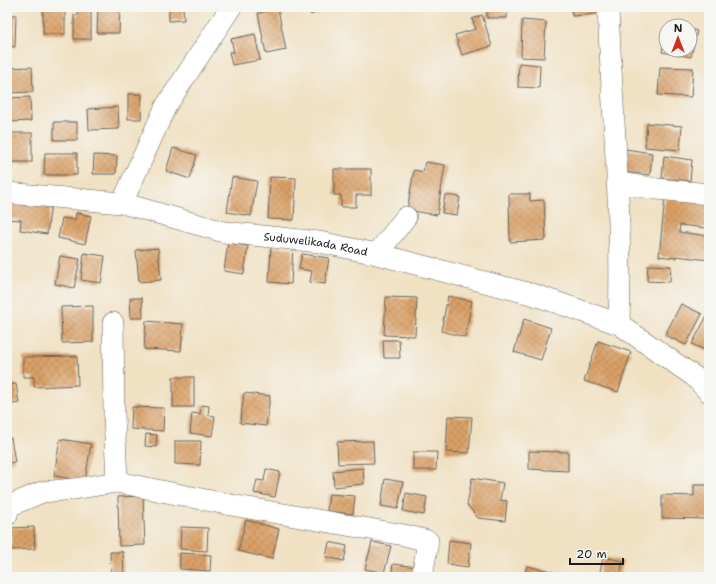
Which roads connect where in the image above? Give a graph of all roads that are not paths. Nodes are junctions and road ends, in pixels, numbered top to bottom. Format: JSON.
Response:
{"nodes":[{"id":1,"x":231,"y":7,"type":"edge"},
{"id":2,"x":608,"y":7,"type":"edge"},
{"id":3,"x":618,"y":183,"type":"junction"},
{"id":4,"x":7,"y":193,"type":"edge"},
{"id":5,"x":709,"y":194,"type":"edge"},
{"id":6,"x":122,"y":203,"type":"junction"},
{"id":7,"x":406,"y":217,"type":"dead end"},
{"id":8,"x":377,"y":254,"type":"junction"},
{"id":9,"x":113,"y":323,"type":"dead end"},
{"id":10,"x":619,"y":324,"type":"junction"},
{"id":11,"x":709,"y":392,"type":"edge"},
{"id":12,"x":117,"y":482,"type":"junction"},
{"id":13,"x":7,"y":515,"type":"edge"},
{"id":14,"x":422,"y":577,"type":"edge"}],
"edges":[{"from":1,"to":6,"type":"street"},
{"from":2,"to":3,"type":"street"},
{"from":3,"to":5,"type":"street"},
{"from":3,"to":10,"type":"street"},
{"from":4,"to":6,"type":"street","name":"Suduwelikada Road"},
{"from":6,"to":8,"type":"street","name":"Suduwelikada Road"},
{"from":7,"to":8,"type":"street"},
{"from":8,"to":10,"type":"street","name":"Suduwelikada Road"},
{"from":9,"to":12,"type":"street"},
{"from":10,"to":11,"type":"street","name":"Suduwelikada Road"},
{"from":12,"to":13,"type":"street"},
{"from":12,"to":14,"type":"street"}]}
